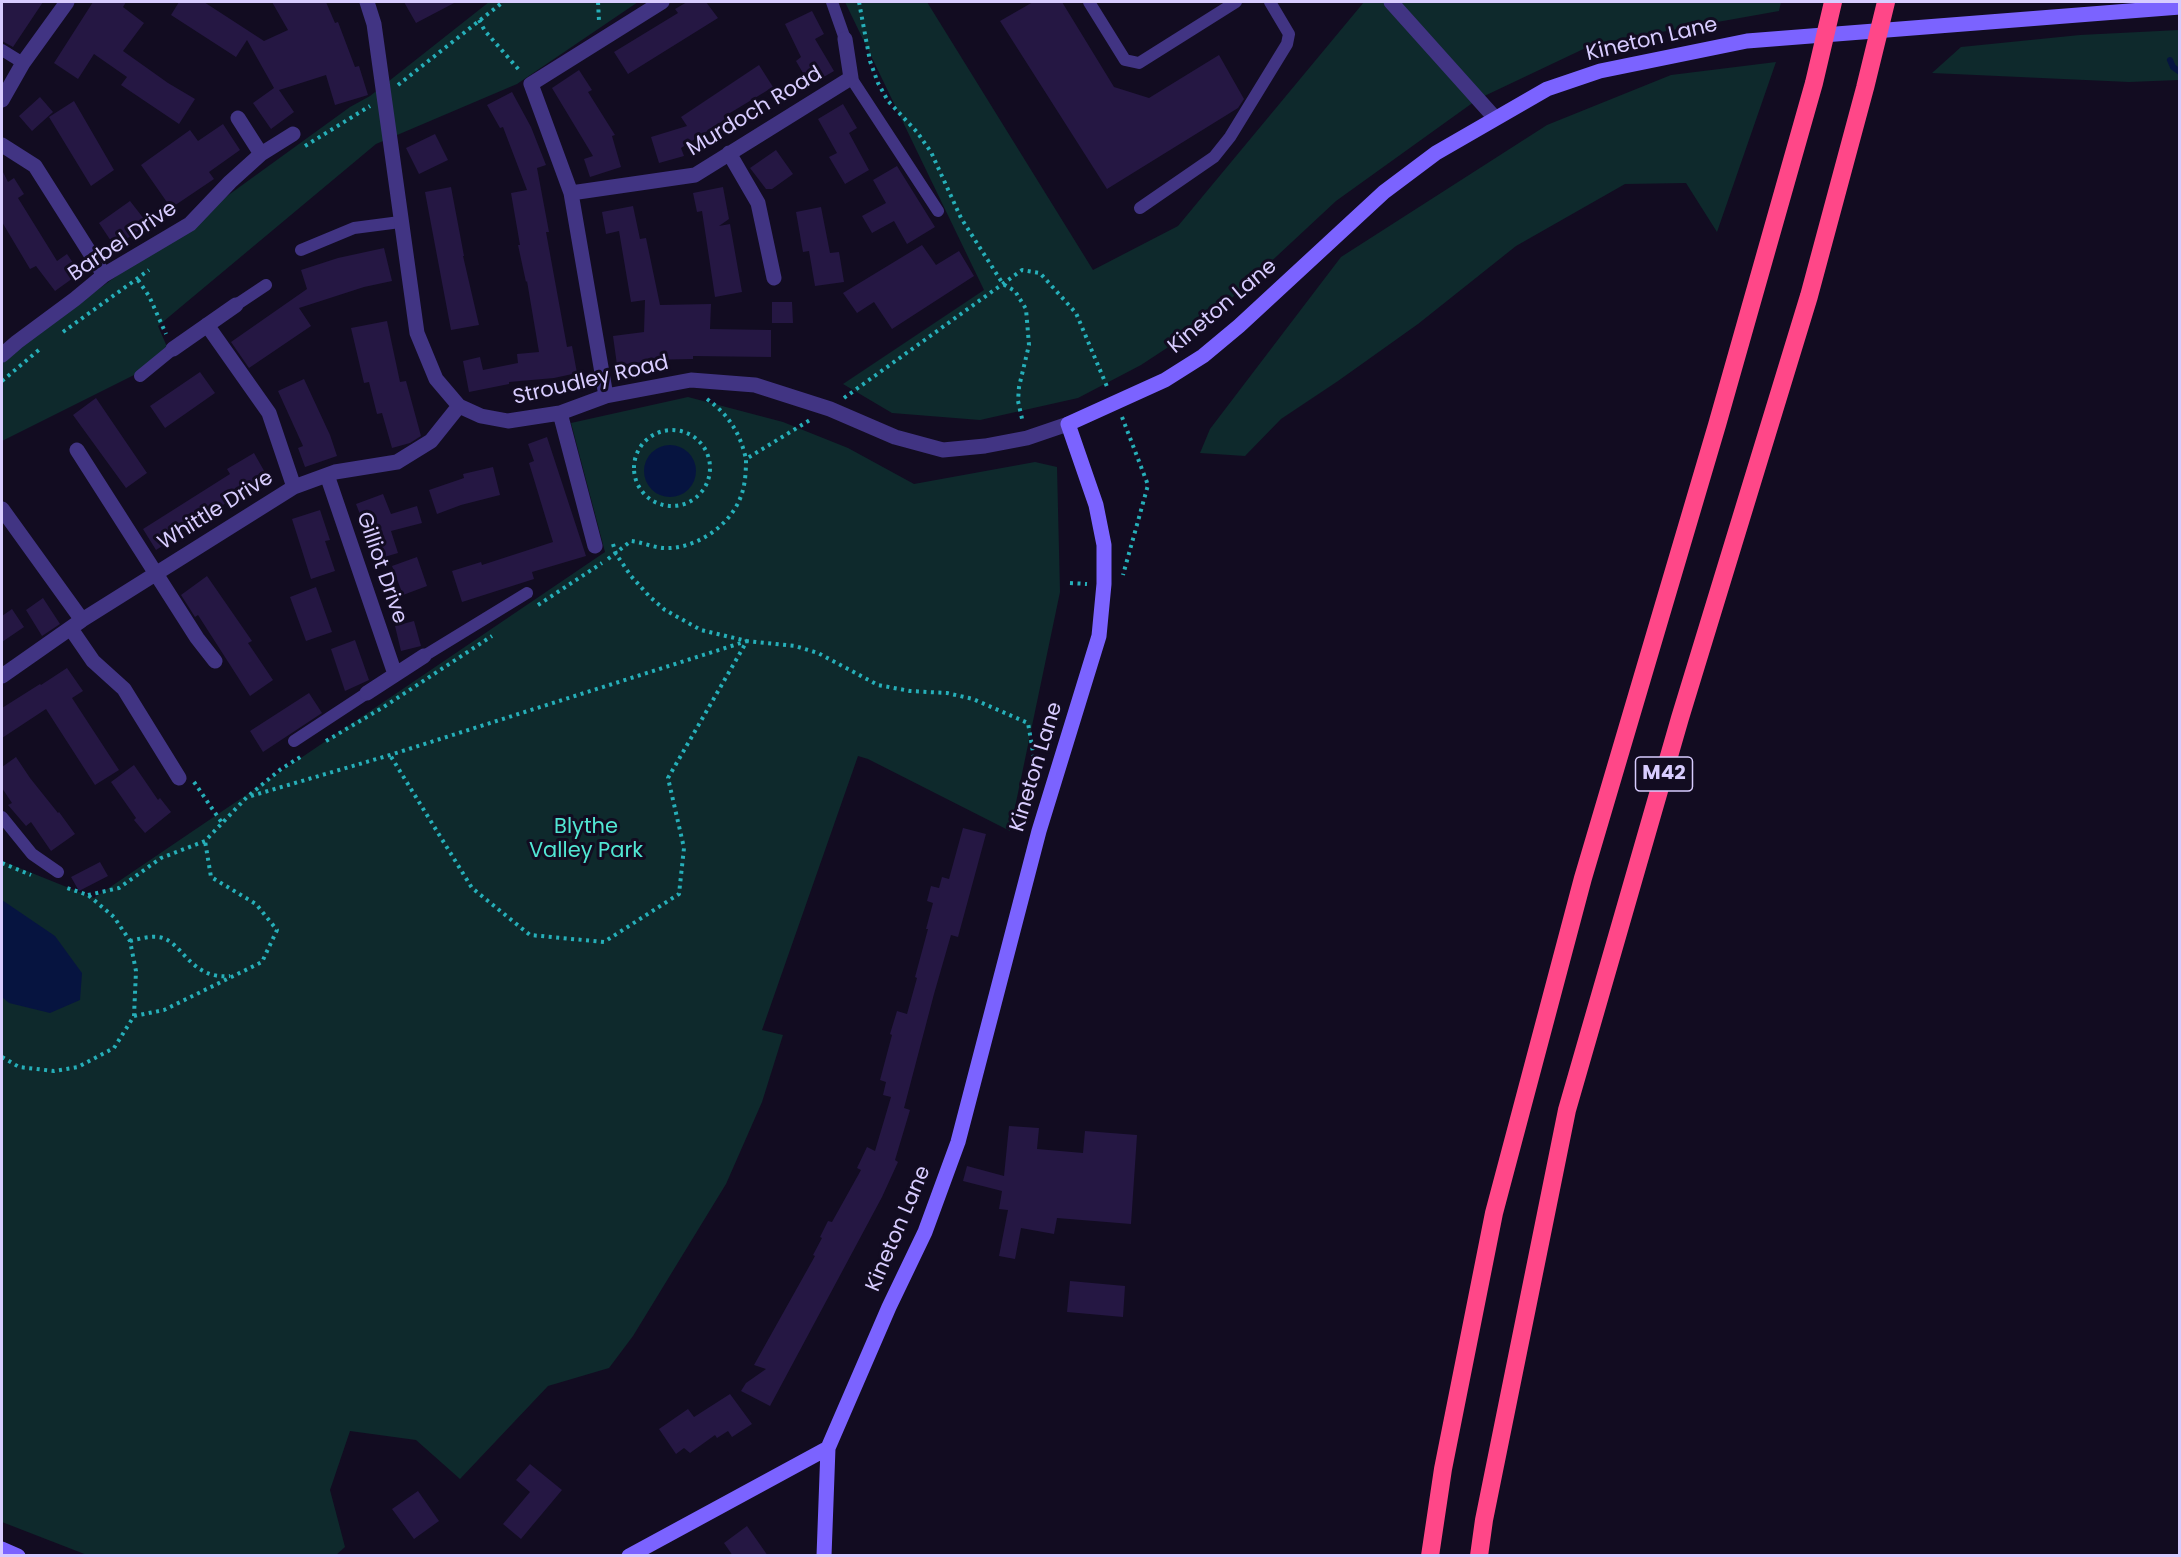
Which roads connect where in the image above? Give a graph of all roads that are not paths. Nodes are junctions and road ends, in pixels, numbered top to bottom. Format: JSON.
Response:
{"nodes":[{"id":1,"x":67,"y":2,"type":"edge"},
{"id":2,"x":367,"y":2,"type":"edge"},
{"id":3,"x":662,"y":2,"type":"edge"},
{"id":4,"x":832,"y":2,"type":"edge"},
{"id":5,"x":1089,"y":2,"type":"edge"},
{"id":6,"x":1236,"y":2,"type":"edge"},
{"id":7,"x":1270,"y":2,"type":"edge"},
{"id":8,"x":1391,"y":2,"type":"edge"},
{"id":9,"x":1833,"y":2,"type":"edge"},
{"id":10,"x":1886,"y":2,"type":"edge"},
{"id":11,"x":1222,"y":5,"type":"edge"},
{"id":12,"x":2180,"y":7,"type":"edge"},
{"id":13,"x":845,"y":39,"type":"joint"},
{"id":14,"x":2,"y":50,"type":"edge"},
{"id":15,"x":23,"y":63,"type":"junction"},
{"id":16,"x":851,"y":78,"type":"junction"},
{"id":17,"x":2,"y":100,"type":"edge"},
{"id":18,"x":238,"y":118,"type":"dead end"},
{"id":19,"x":1495,"y":118,"type":"junction"},
{"id":20,"x":293,"y":134,"type":"dead end"},
{"id":21,"x":2,"y":145,"type":"edge"},
{"id":22,"x":729,"y":153,"type":"junction"},
{"id":23,"x":261,"y":154,"type":"junction"},
{"id":24,"x":572,"y":194,"type":"junction"},
{"id":25,"x":1140,"y":208,"type":"dead end"},
{"id":26,"x":938,"y":211,"type":"dead end"},
{"id":27,"x":400,"y":222,"type":"junction"},
{"id":28,"x":301,"y":250,"type":"dead end"},
{"id":29,"x":104,"y":275,"type":"junction"},
{"id":30,"x":774,"y":278,"type":"dead end"},
{"id":31,"x":266,"y":285,"type":"dead end"},
{"id":32,"x":236,"y":305,"type":"joint"},
{"id":33,"x":207,"y":326,"type":"junction"},
{"id":34,"x":173,"y":349,"type":"joint"},
{"id":35,"x":2,"y":356,"type":"edge"},
{"id":36,"x":140,"y":376,"type":"dead end"},
{"id":37,"x":606,"y":396,"type":"junction"},
{"id":38,"x":459,"y":406,"type":"junction"},
{"id":39,"x":560,"y":412,"type":"junction"},
{"id":40,"x":1068,"y":424,"type":"junction"},
{"id":41,"x":77,"y":450,"type":"dead end"},
{"id":42,"x":327,"y":475,"type":"junction"},
{"id":43,"x":294,"y":487,"type":"junction"},
{"id":44,"x":2,"y":509,"type":"edge"},
{"id":45,"x":595,"y":546,"type":"dead end"},
{"id":46,"x":157,"y":574,"type":"junction"},
{"id":47,"x":527,"y":593,"type":"dead end"},
{"id":48,"x":76,"y":625,"type":"junction"},
{"id":49,"x":424,"y":656,"type":"joint"},
{"id":50,"x":215,"y":661,"type":"dead end"},
{"id":51,"x":395,"y":674,"type":"junction"},
{"id":52,"x":2,"y":676,"type":"edge"},
{"id":53,"x":367,"y":693,"type":"joint"},
{"id":54,"x":294,"y":741,"type":"dead end"},
{"id":55,"x":179,"y":778,"type":"road end"},
{"id":56,"x":2,"y":817,"type":"edge"},
{"id":57,"x":58,"y":872,"type":"dead end"},
{"id":58,"x":828,"y":1448,"type":"junction"},
{"id":59,"x":2,"y":1549,"type":"edge"},
{"id":60,"x":18,"y":1556,"type":"edge"},
{"id":61,"x":629,"y":1556,"type":"edge"},
{"id":62,"x":824,"y":1556,"type":"edge"},
{"id":63,"x":1430,"y":1556,"type":"edge"},
{"id":64,"x":1479,"y":1556,"type":"edge"}],
"edges":[{"from":1,"to":15,"type":"street"},
{"from":2,"to":27,"type":"street","name":"Stroudley Road"},
{"from":3,"to":24,"type":"street"},
{"from":4,"to":13,"type":"lane"},
{"from":5,"to":11,"type":"lane"},
{"from":6,"to":11,"type":"lane"},
{"from":7,"to":25,"type":"lane"},
{"from":8,"to":19,"type":"street"},
{"from":9,"to":63,"type":"highway","number":"M42"},
{"from":10,"to":64,"type":"highway","number":"M42"},
{"from":12,"to":19,"type":"street","name":"Kineton Lane"},
{"from":13,"to":16,"type":"street"},
{"from":14,"to":15,"type":"lane"},
{"from":15,"to":17,"type":"street"},
{"from":16,"to":22,"type":"street","name":"Murdoch Road"},
{"from":16,"to":26,"type":"lane"},
{"from":18,"to":23,"type":"street"},
{"from":19,"to":40,"type":"street","name":"Kineton Lane"},
{"from":20,"to":23,"type":"street","name":"Barbel Drive"},
{"from":21,"to":29,"type":"street"},
{"from":22,"to":24,"type":"street","name":"Murdoch Road"},
{"from":22,"to":30,"type":"street"},
{"from":23,"to":29,"type":"street","name":"Barbel Drive"},
{"from":24,"to":37,"type":"street"},
{"from":27,"to":28,"type":"lane"},
{"from":27,"to":38,"type":"street","name":"Stroudley Road"},
{"from":29,"to":35,"type":"street","name":"Barbel Drive"},
{"from":31,"to":32,"type":"lane"},
{"from":32,"to":33,"type":"street"},
{"from":33,"to":34,"type":"street"},
{"from":33,"to":43,"type":"street"},
{"from":34,"to":36,"type":"lane"},
{"from":37,"to":39,"type":"street","name":"Stroudley Road"},
{"from":37,"to":40,"type":"street","name":"Stroudley Road"},
{"from":38,"to":39,"type":"street","name":"Stroudley Road"},
{"from":38,"to":42,"type":"street","name":"Whittle Drive"},
{"from":39,"to":45,"type":"street"},
{"from":40,"to":58,"type":"street","name":"Kineton Lane"},
{"from":41,"to":46,"type":"street"},
{"from":42,"to":43,"type":"street","name":"Whittle Drive"},
{"from":42,"to":51,"type":"street","name":"Gilliot Drive"},
{"from":43,"to":46,"type":"street","name":"Whittle Drive"},
{"from":44,"to":48,"type":"street"},
{"from":46,"to":48,"type":"street","name":"Whittle Drive"},
{"from":46,"to":50,"type":"street"},
{"from":47,"to":49,"type":"lane"},
{"from":48,"to":52,"type":"street","name":"Whittle Drive"},
{"from":48,"to":55,"type":"street"},
{"from":49,"to":51,"type":"street"},
{"from":51,"to":53,"type":"street"},
{"from":53,"to":54,"type":"lane"},
{"from":56,"to":57,"type":"lane"},
{"from":58,"to":61,"type":"street"},
{"from":58,"to":62,"type":"street"},
{"from":59,"to":60,"type":"street"}]}
